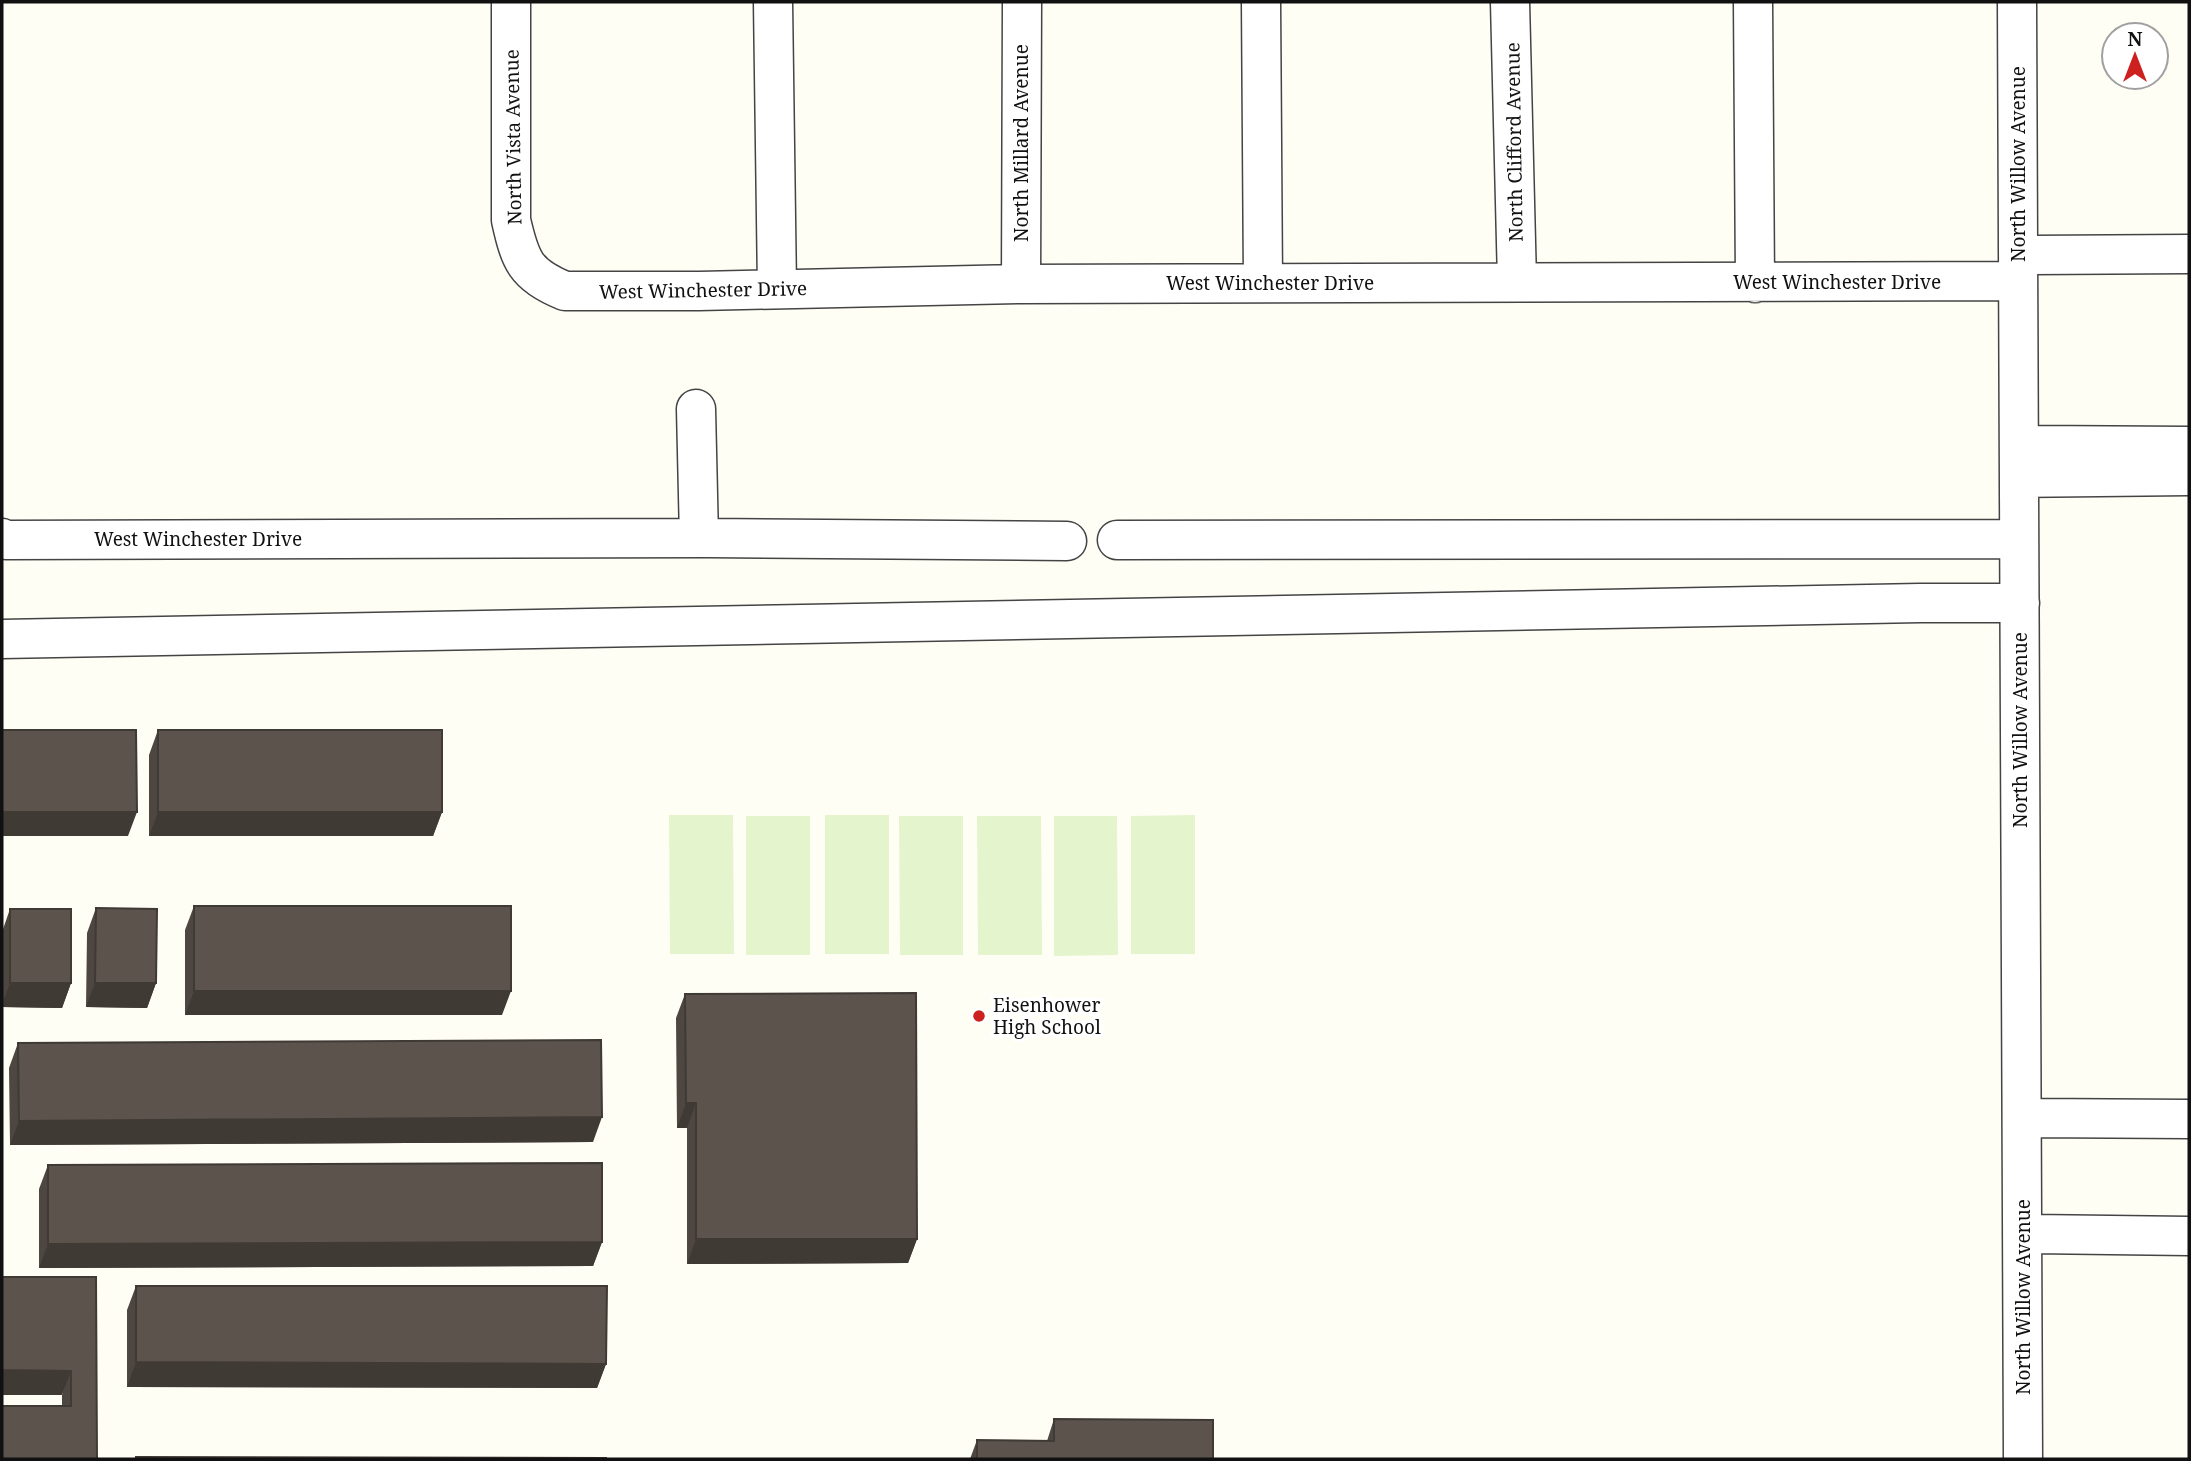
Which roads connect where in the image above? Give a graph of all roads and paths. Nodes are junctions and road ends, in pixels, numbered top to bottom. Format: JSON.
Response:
{"nodes":[{"id":1,"x":511,"y":2,"type":"edge"},
{"id":2,"x":773,"y":2,"type":"edge"},
{"id":3,"x":1021,"y":2,"type":"edge"},
{"id":4,"x":1261,"y":2,"type":"edge"},
{"id":5,"x":1510,"y":2,"type":"edge"},
{"id":6,"x":1753,"y":2,"type":"edge"},
{"id":7,"x":2017,"y":2,"type":"edge"},
{"id":8,"x":2189,"y":254,"type":"edge"},
{"id":9,"x":528,"y":268,"type":"joint"},
{"id":10,"x":2018,"y":268,"type":"junction"},
{"id":11,"x":1517,"y":282,"type":"junction"},
{"id":12,"x":1263,"y":283,"type":"junction"},
{"id":13,"x":1755,"y":283,"type":"junction"},
{"id":14,"x":1021,"y":284,"type":"junction"},
{"id":15,"x":777,"y":289,"type":"junction"},
{"id":16,"x":696,"y":409,"type":"dead end"},
{"id":17,"x":2189,"y":446,"type":"edge"},
{"id":18,"x":2019,"y":462,"type":"junction"},
{"id":19,"x":2189,"y":476,"type":"edge"},
{"id":20,"x":2,"y":538,"type":"edge"},
{"id":21,"x":699,"y":538,"type":"junction"},
{"id":22,"x":2019,"y":539,"type":"junction"},
{"id":23,"x":1117,"y":540,"type":"dead end"},
{"id":24,"x":1067,"y":541,"type":"dead end"},
{"id":25,"x":2020,"y":603,"type":"junction"},
{"id":26,"x":2,"y":639,"type":"edge"},
{"id":27,"x":2022,"y":1118,"type":"junction"},
{"id":28,"x":2189,"y":1119,"type":"edge"},
{"id":29,"x":2022,"y":1234,"type":"junction"},
{"id":30,"x":2189,"y":1236,"type":"edge"},
{"id":31,"x":2023,"y":1459,"type":"edge"}],
"edges":[{"from":1,"to":9,"type":"street","name":"North Vista Avenue"},
{"from":2,"to":15,"type":"street"},
{"from":3,"to":14,"type":"street","name":"North Millard Avenue"},
{"from":4,"to":12,"type":"street"},
{"from":5,"to":11,"type":"street","name":"North Clifford Avenue"},
{"from":6,"to":13,"type":"street"},
{"from":7,"to":10,"type":"street","name":"North Willow Avenue"},
{"from":8,"to":10,"type":"street","name":"West Winchester Drive"},
{"from":9,"to":15,"type":"street","name":"West Winchester Drive"},
{"from":10,"to":13,"type":"street","name":"West Winchester Drive"},
{"from":10,"to":18,"type":"street","name":"North Willow Avenue"},
{"from":11,"to":12,"type":"street","name":"West Winchester Drive"},
{"from":11,"to":13,"type":"street","name":"West Winchester Drive"},
{"from":12,"to":14,"type":"street","name":"West Winchester Drive"},
{"from":14,"to":15,"type":"street","name":"West Winchester Drive"},
{"from":16,"to":21,"type":"street"},
{"from":17,"to":18,"type":"street"},
{"from":18,"to":19,"type":"street"},
{"from":18,"to":22,"type":"street","name":"North Willow Avenue"},
{"from":20,"to":21,"type":"street","name":"West Winchester Drive"},
{"from":21,"to":24,"type":"street","name":"West Winchester Drive"},
{"from":22,"to":23,"type":"street"},
{"from":22,"to":25,"type":"street","name":"North Willow Avenue"},
{"from":25,"to":26,"type":"street"},
{"from":25,"to":27,"type":"street","name":"North Willow Avenue"},
{"from":27,"to":28,"type":"street"},
{"from":27,"to":29,"type":"street","name":"North Willow Avenue"},
{"from":29,"to":30,"type":"street"},
{"from":29,"to":31,"type":"street","name":"North Willow Avenue"}]}
